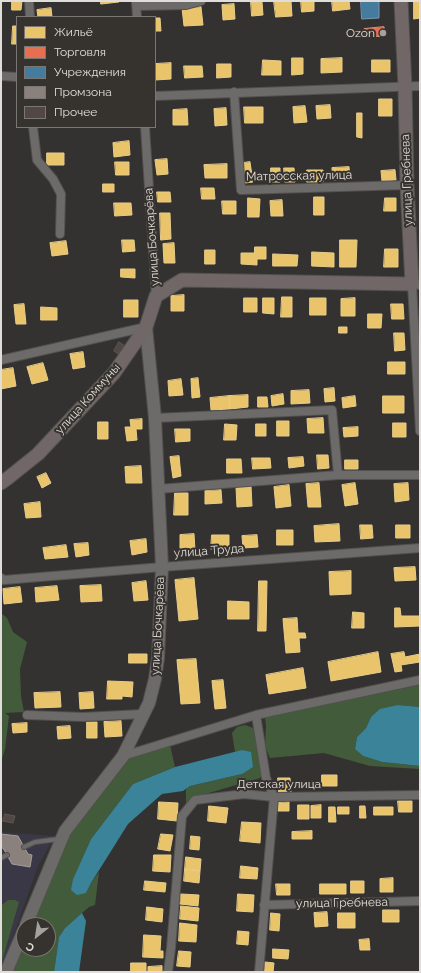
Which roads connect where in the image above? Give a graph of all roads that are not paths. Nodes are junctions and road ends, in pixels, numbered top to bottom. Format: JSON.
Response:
{"nodes":[{"id":1,"x":29,"y":1,"type":"edge"},
{"id":2,"x":201,"y":1,"type":"edge"},
{"id":3,"x":401,"y":1,"type":"edge"},
{"id":4,"x":136,"y":4,"type":"edge"},
{"id":5,"x":30,"y":16,"type":"edge"},
{"id":6,"x":137,"y":16,"type":"edge"},
{"id":7,"x":1,"y":76,"type":"edge"},
{"id":8,"x":16,"y":77,"type":"edge"},
{"id":9,"x":405,"y":86,"type":"junction"},
{"id":10,"x":420,"y":86,"type":"edge"},
{"id":11,"x":234,"y":92,"type":"junction"},
{"id":12,"x":156,"y":96,"type":"edge"},
{"id":13,"x":33,"y":128,"type":"edge"},
{"id":14,"x":145,"y":128,"type":"edge"},
{"id":15,"x":407,"y":185,"type":"junction"},
{"id":16,"x":60,"y":234,"type":"dead end"},
{"id":17,"x":416,"y":284,"type":"edge"},
{"id":18,"x":156,"y":296,"type":"junction"},
{"id":19,"x":146,"y":326,"type":"junction"},
{"id":20,"x":1,"y":360,"type":"edge"},
{"id":21,"x":155,"y":418,"type":"junction"},
{"id":22,"x":420,"y":432,"type":"edge"},
{"id":23,"x":420,"y":474,"type":"edge"},
{"id":24,"x":338,"y":475,"type":"junction"},
{"id":25,"x":1,"y":483,"type":"edge"},
{"id":26,"x":158,"y":489,"type":"junction"},
{"id":27,"x":420,"y":548,"type":"edge"},
{"id":28,"x":162,"y":567,"type":"junction"},
{"id":29,"x":1,"y":578,"type":"edge"},
{"id":30,"x":420,"y":680,"type":"edge"},
{"id":31,"x":143,"y":714,"type":"junction"},
{"id":32,"x":27,"y":715,"type":"dead end"},
{"id":33,"x":256,"y":715,"type":"junction"},
{"id":34,"x":123,"y":756,"type":"junction"},
{"id":35,"x":420,"y":795,"type":"edge"},
{"id":36,"x":274,"y":797,"type":"junction"},
{"id":37,"x":62,"y":839,"type":"junction"},
{"id":38,"x":24,"y":847,"type":"dead end"},
{"id":39,"x":7,"y":855,"type":"dead end"},
{"id":40,"x":1,"y":858,"type":"edge"},
{"id":41,"x":420,"y":901,"type":"edge"},
{"id":42,"x":264,"y":905,"type":"junction"},
{"id":43,"x":29,"y":917,"type":"edge"},
{"id":44,"x":16,"y":949,"type":"edge"},
{"id":45,"x":6,"y":972,"type":"edge"},
{"id":46,"x":168,"y":972,"type":"edge"},
{"id":47,"x":259,"y":972,"type":"edge"}],
"edges":[{"from":1,"to":5,"type":"street"},
{"from":2,"to":4,"type":"street"},
{"from":3,"to":9,"type":"main road","name":"улица Гребнева"},
{"from":4,"to":6,"type":"street"},
{"from":7,"to":8,"type":"street"},
{"from":9,"to":10,"type":"street"},
{"from":9,"to":11,"type":"street"},
{"from":9,"to":15,"type":"main road","name":"улица Гребнева"},
{"from":11,"to":12,"type":"street"},
{"from":11,"to":15,"type":"street","name":"Матросская улица"},
{"from":13,"to":16,"type":"street"},
{"from":14,"to":18,"type":"street","name":"улица Бочкарёва"},
{"from":15,"to":17,"type":"main road","name":"улица Гребнева"},
{"from":17,"to":18,"type":"main road"},
{"from":17,"to":22,"type":"street","name":"улица Гребнева"},
{"from":18,"to":19,"type":"main road","name":"улица Бочкарёва"},
{"from":19,"to":20,"type":"street"},
{"from":19,"to":21,"type":"street","name":"улица Бочкарёва"},
{"from":19,"to":25,"type":"main road","name":"улица Коммуны"},
{"from":21,"to":24,"type":"street"},
{"from":21,"to":26,"type":"street","name":"улица Бочкарёва"},
{"from":23,"to":24,"type":"street"},
{"from":24,"to":26,"type":"street"},
{"from":26,"to":28,"type":"street","name":"улица Бочкарёва"},
{"from":27,"to":28,"type":"street","name":"улица Труда"},
{"from":28,"to":29,"type":"street","name":"улица Труда"},
{"from":28,"to":31,"type":"street","name":"улица Бочкарёва"},
{"from":30,"to":33,"type":"street"},
{"from":31,"to":32,"type":"street"},
{"from":31,"to":34,"type":"street","name":"улица Бочкарёва"},
{"from":33,"to":34,"type":"street"},
{"from":33,"to":36,"type":"street"},
{"from":34,"to":37,"type":"street","name":"улица Бочкарёва"},
{"from":35,"to":36,"type":"street","name":"Детская улица"},
{"from":36,"to":42,"type":"street"},
{"from":36,"to":46,"type":"street","name":"Детская улица"},
{"from":37,"to":38,"type":"lane"},
{"from":37,"to":43,"type":"street","name":"улица Бочкарёва"},
{"from":39,"to":40,"type":"lane"},
{"from":41,"to":42,"type":"street","name":"улица Гребнева"},
{"from":42,"to":47,"type":"street"},
{"from":44,"to":45,"type":"street"}]}
